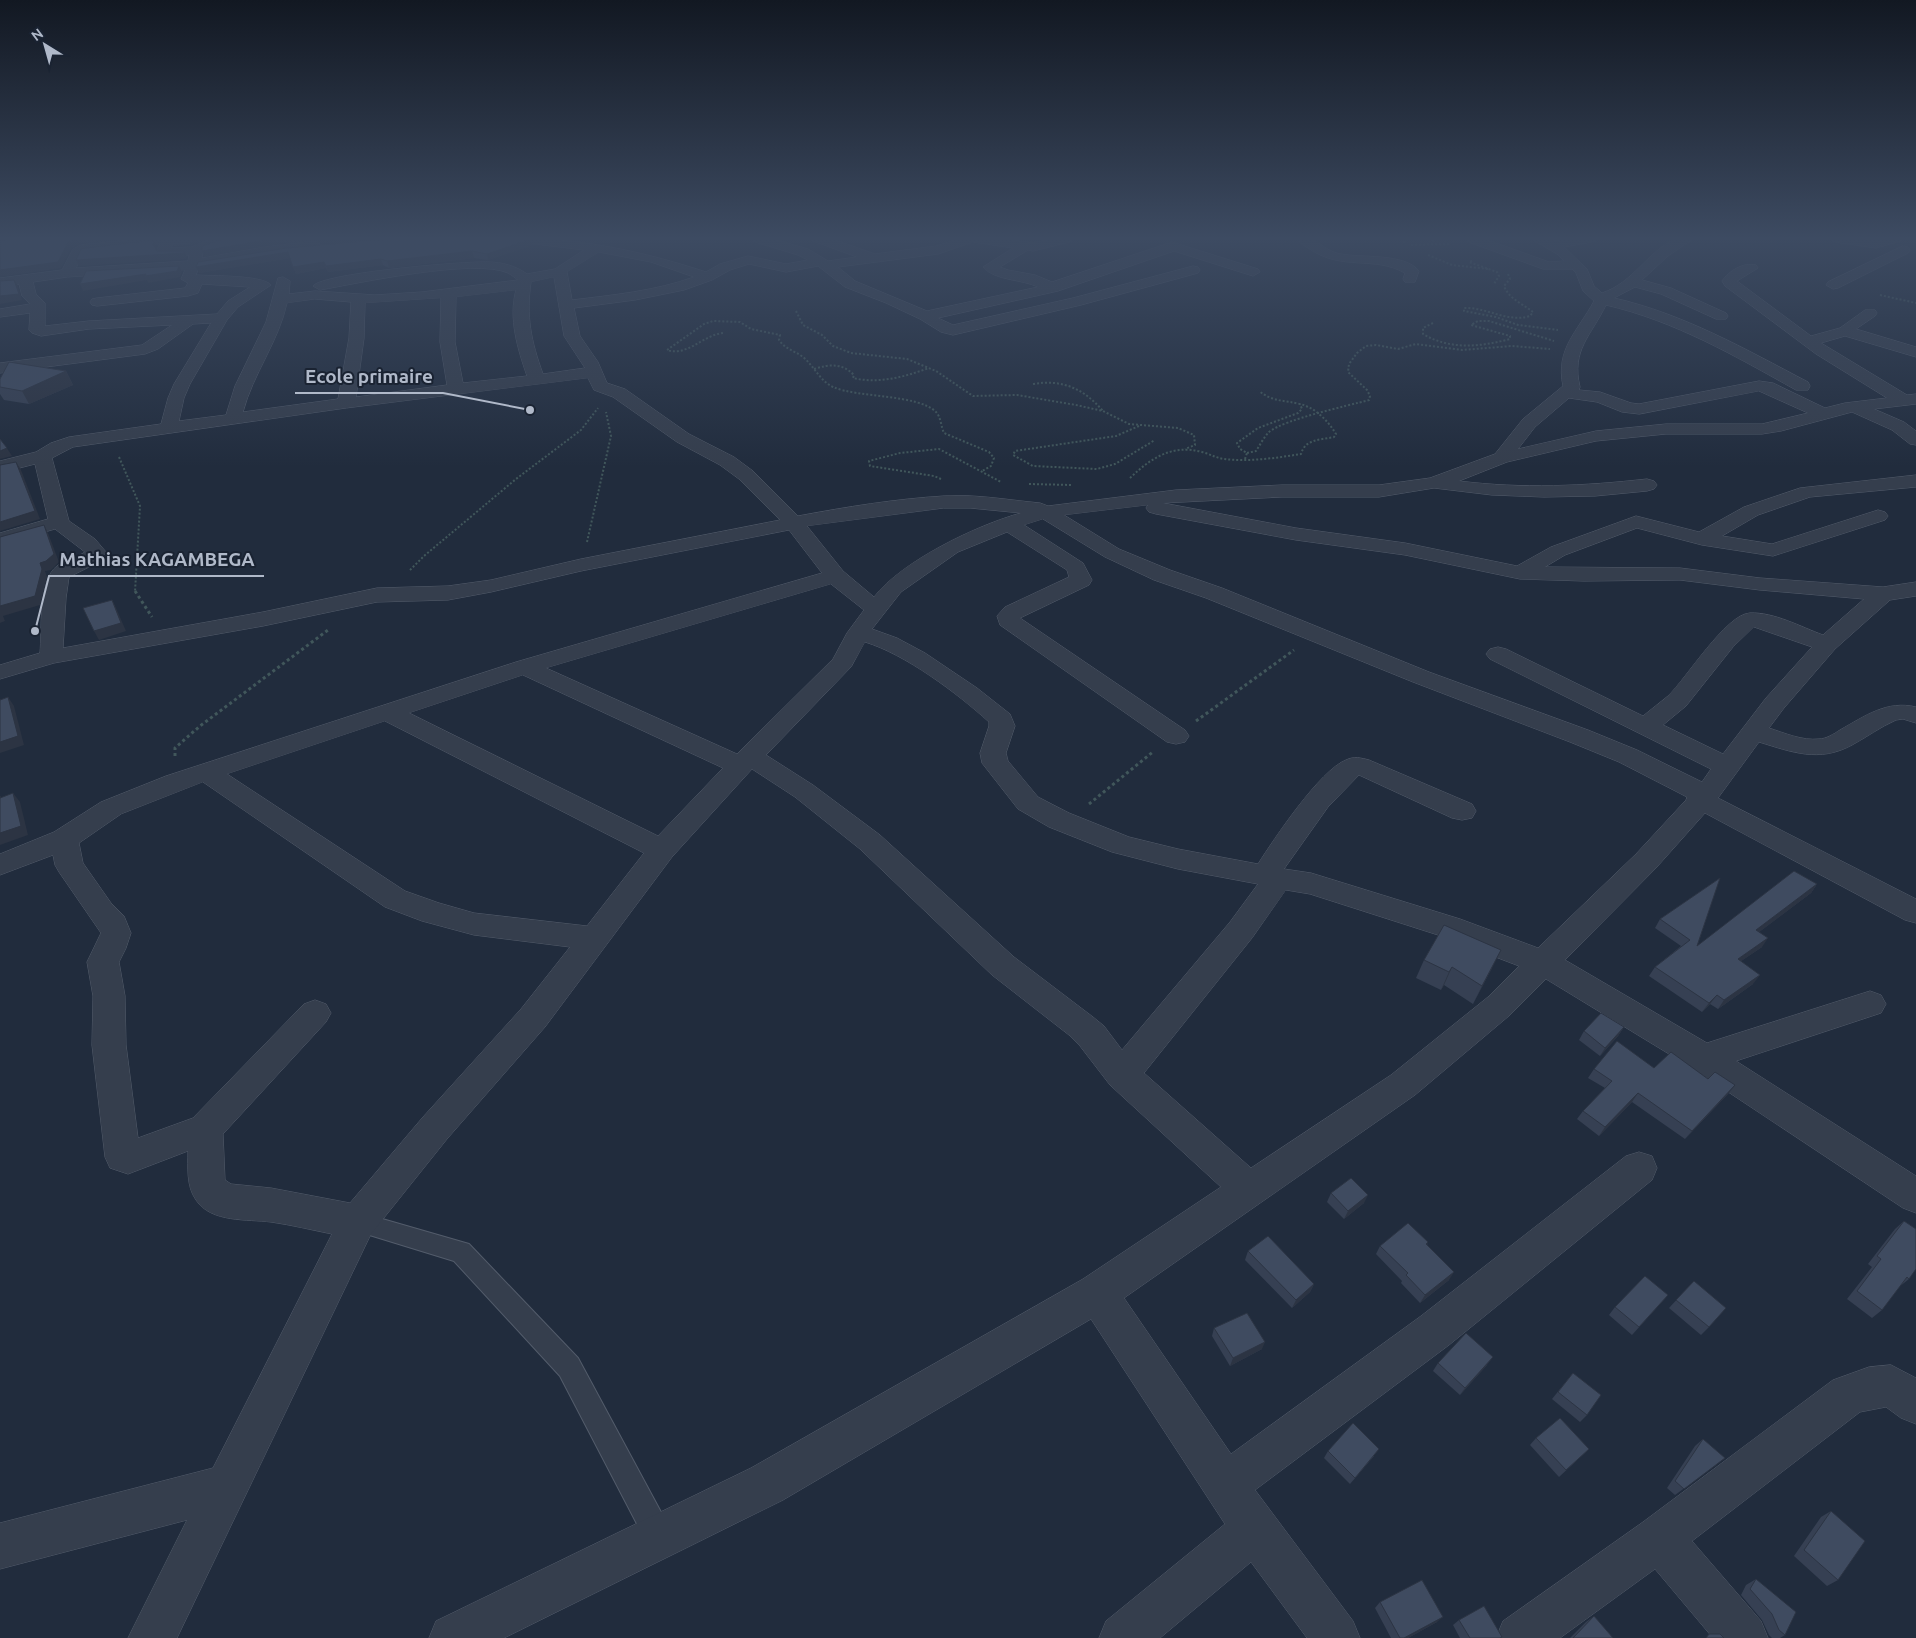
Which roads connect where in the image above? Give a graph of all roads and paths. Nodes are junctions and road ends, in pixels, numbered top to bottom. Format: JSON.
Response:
{"nodes":[{"id":1,"x":37,"y":314,"type":"edge"},
{"id":2,"x":223,"y":314,"type":"edge"},
{"id":3,"x":276,"y":314,"type":"edge"},
{"id":4,"x":359,"y":314,"type":"edge"},
{"id":5,"x":448,"y":314,"type":"edge"},
{"id":6,"x":522,"y":314,"type":"edge"},
{"id":7,"x":568,"y":314,"type":"edge"},
{"id":8,"x":797,"y":314,"type":"edge"},
{"id":9,"x":922,"y":314,"type":"edge"},
{"id":10,"x":932,"y":314,"type":"edge"},
{"id":11,"x":1021,"y":314,"type":"edge"},
{"id":12,"x":1482,"y":314,"type":"edge"},
{"id":13,"x":1497,"y":314,"type":"edge"},
{"id":14,"x":1531,"y":314,"type":"edge"},
{"id":15,"x":1594,"y":314,"type":"edge"},
{"id":16,"x":1652,"y":314,"type":"edge"},
{"id":17,"x":1717,"y":314,"type":"edge"},
{"id":18,"x":1773,"y":314,"type":"edge"},
{"id":19,"x":1868,"y":314,"type":"edge"},
{"id":20,"x":925,"y":316,"type":"junction"},
{"id":21,"x":1721,"y":316,"type":"dead end"},
{"id":22,"x":220,"y":318,"type":"junction"},
{"id":23,"x":190,"y":319,"type":"junction"},
{"id":24,"x":1433,"y":323,"type":"dead end"},
{"id":25,"x":1845,"y":331,"type":"junction"},
{"id":26,"x":723,"y":333,"type":"dead end"},
{"id":27,"x":1580,"y":334,"type":"junction"},
{"id":28,"x":1809,"y":341,"type":"junction"},
{"id":29,"x":1557,"y":343,"type":"dead end"},
{"id":30,"x":1554,"y":348,"type":"dead end"},
{"id":31,"x":1916,"y":352,"type":"edge"},
{"id":32,"x":0,"y":368,"type":"edge"},
{"id":33,"x":929,"y":368,"type":"junction"},
{"id":34,"x":814,"y":369,"type":"junction"},
{"id":35,"x":536,"y":378,"type":"junction"},
{"id":36,"x":598,"y":379,"type":"junction"},
{"id":37,"x":1033,"y":384,"type":"dead end"},
{"id":38,"x":456,"y":389,"type":"junction"},
{"id":39,"x":1259,"y":392,"type":"dead end"},
{"id":40,"x":1565,"y":393,"type":"junction"},
{"id":41,"x":1909,"y":399,"type":"edge"},
{"id":42,"x":346,"y":403,"type":"junction"},
{"id":43,"x":1300,"y":404,"type":"junction"},
{"id":44,"x":1849,"y":408,"type":"junction"},
{"id":45,"x":1104,"y":411,"type":"junction"},
{"id":46,"x":1822,"y":413,"type":"junction"},
{"id":47,"x":1317,"y":414,"type":"junction"},
{"id":48,"x":233,"y":420,"type":"junction"},
{"id":49,"x":1140,"y":426,"type":"junction"},
{"id":50,"x":169,"y":429,"type":"junction"},
{"id":51,"x":123,"y":436,"type":"junction"},
{"id":52,"x":1155,"y":440,"type":"dead end"},
{"id":53,"x":1916,"y":440,"type":"edge"},
{"id":54,"x":1182,"y":449,"type":"junction"},
{"id":55,"x":1247,"y":453,"type":"junction"},
{"id":56,"x":42,"y":456,"type":"junction"},
{"id":57,"x":1501,"y":458,"type":"junction"},
{"id":58,"x":1245,"y":459,"type":"junction"},
{"id":59,"x":0,"y":467,"type":"edge"},
{"id":60,"x":981,"y":471,"type":"junction"},
{"id":61,"x":1129,"y":480,"type":"dead end"},
{"id":62,"x":1916,"y":481,"type":"edge"},
{"id":63,"x":1007,"y":483,"type":"dead end"},
{"id":64,"x":1022,"y":483,"type":"dead end"},
{"id":65,"x":1433,"y":483,"type":"junction"},
{"id":66,"x":1078,"y":485,"type":"dead end"},
{"id":67,"x":1647,"y":485,"type":"dead end"},
{"id":68,"x":970,"y":502,"type":"junction"},
{"id":69,"x":1120,"y":502,"type":"junction"},
{"id":70,"x":1049,"y":511,"type":"junction"},
{"id":71,"x":1878,"y":516,"type":"dead end"},
{"id":72,"x":59,"y":522,"type":"junction"},
{"id":73,"x":794,"y":523,"type":"junction"},
{"id":74,"x":1008,"y":524,"type":"junction"},
{"id":75,"x":0,"y":539,"type":"edge"},
{"id":76,"x":1702,"y":539,"type":"junction"},
{"id":77,"x":1112,"y":553,"type":"junction"},
{"id":78,"x":581,"y":565,"type":"junction"},
{"id":79,"x":1076,"y":568,"type":"junction"},
{"id":80,"x":1520,"y":573,"type":"junction"},
{"id":81,"x":835,"y":576,"type":"junction"},
{"id":82,"x":1899,"y":592,"type":"edge"},
{"id":83,"x":867,"y":621,"type":"junction"},
{"id":84,"x":165,"y":637,"type":"junction"},
{"id":85,"x":1827,"y":644,"type":"junction"},
{"id":86,"x":1498,"y":654,"type":"dead end"},
{"id":87,"x":51,"y":657,"type":"junction"},
{"id":88,"x":524,"y":667,"type":"junction"},
{"id":89,"x":0,"y":672,"type":"edge"},
{"id":90,"x":387,"y":712,"type":"junction"},
{"id":91,"x":1916,"y":715,"type":"edge"},
{"id":92,"x":1645,"y":727,"type":"junction"},
{"id":93,"x":1753,"y":732,"type":"junction"},
{"id":94,"x":1176,"y":736,"type":"dead end"},
{"id":95,"x":745,"y":761,"type":"junction"},
{"id":96,"x":1726,"y":766,"type":"junction"},
{"id":97,"x":206,"y":772,"type":"junction"},
{"id":98,"x":1702,"y":797,"type":"junction"},
{"id":99,"x":1462,"y":811,"type":"dead end"},
{"id":100,"x":64,"y":839,"type":"junction"},
{"id":101,"x":662,"y":850,"type":"junction"},
{"id":102,"x":0,"y":865,"type":"edge"},
{"id":103,"x":1272,"y":877,"type":"junction"},
{"id":104,"x":1916,"y":912,"type":"edge"},
{"id":105,"x":593,"y":938,"type":"junction"},
{"id":106,"x":1541,"y":962,"type":"junction"},
{"id":107,"x":1870,"y":1004,"type":"dead end"},
{"id":108,"x":315,"y":1013,"type":"dead end"},
{"id":109,"x":1704,"y":1058,"type":"junction"},
{"id":110,"x":1122,"y":1075,"type":"junction"},
{"id":111,"x":205,"y":1129,"type":"junction"},
{"id":112,"x":1639,"y":1168,"type":"dead end"},
{"id":113,"x":1250,"y":1190,"type":"junction"},
{"id":114,"x":1916,"y":1196,"type":"edge"},
{"id":115,"x":358,"y":1222,"type":"junction"},
{"id":116,"x":1097,"y":1294,"type":"junction"},
{"id":117,"x":1916,"y":1403,"type":"edge"},
{"id":118,"x":1225,"y":1484,"type":"junction"},
{"id":119,"x":226,"y":1486,"type":"junction"},
{"id":120,"x":1255,"y":1529,"type":"junction"},
{"id":121,"x":659,"y":1537,"type":"junction"},
{"id":122,"x":1659,"y":1538,"type":"junction"},
{"id":123,"x":0,"y":1546,"type":"edge"},
{"id":124,"x":152,"y":1638,"type":"edge"},
{"id":125,"x":453,"y":1638,"type":"edge"},
{"id":126,"x":1124,"y":1638,"type":"edge"},
{"id":127,"x":1336,"y":1638,"type":"edge"},
{"id":128,"x":1520,"y":1638,"type":"edge"},
{"id":129,"x":1744,"y":1638,"type":"edge"}],
"edges":[{"from":1,"to":23,"type":"street"},
{"from":2,"to":22,"type":"street"},
{"from":3,"to":48,"type":"street"},
{"from":4,"to":42,"type":"street"},
{"from":5,"to":38,"type":"street"},
{"from":6,"to":35,"type":"street"},
{"from":7,"to":36,"type":"street"},
{"from":8,"to":33,"type":"path"},
{"from":9,"to":20,"type":"street"},
{"from":10,"to":20,"type":"street"},
{"from":11,"to":20,"type":"street"},
{"from":12,"to":27,"type":"path"},
{"from":13,"to":14,"type":"path"},
{"from":15,"to":27,"type":"street"},
{"from":16,"to":44,"type":"street"},
{"from":17,"to":21,"type":"street"},
{"from":18,"to":28,"type":"street"},
{"from":19,"to":25,"type":"street"},
{"from":22,"to":23,"type":"street"},
{"from":22,"to":50,"type":"street"},
{"from":23,"to":32,"type":"street"},
{"from":24,"to":29,"type":"path"},
{"from":25,"to":28,"type":"street"},
{"from":25,"to":31,"type":"street"},
{"from":26,"to":34,"type":"path"},
{"from":27,"to":40,"type":"street"},
{"from":28,"to":41,"type":"street"},
{"from":30,"to":47,"type":"path"},
{"from":33,"to":34,"type":"path"},
{"from":33,"to":45,"type":"path"},
{"from":34,"to":60,"type":"path"},
{"from":35,"to":36,"type":"street"},
{"from":35,"to":38,"type":"street"},
{"from":36,"to":73,"type":"street"},
{"from":36,"to":78,"type":"path"},
{"from":37,"to":45,"type":"path"},
{"from":38,"to":42,"type":"street"},
{"from":39,"to":43,"type":"path"},
{"from":40,"to":46,"type":"street"},
{"from":40,"to":57,"type":"street"},
{"from":41,"to":44,"type":"street"},
{"from":42,"to":48,"type":"street"},
{"from":43,"to":47,"type":"path"},
{"from":43,"to":55,"type":"path"},
{"from":44,"to":46,"type":"street"},
{"from":44,"to":53,"type":"street"},
{"from":45,"to":49,"type":"path"},
{"from":46,"to":57,"type":"street"},
{"from":47,"to":55,"type":"path"},
{"from":47,"to":58,"type":"path"},
{"from":48,"to":50,"type":"street"},
{"from":49,"to":52,"type":"path"},
{"from":49,"to":54,"type":"path"},
{"from":50,"to":51,"type":"street"},
{"from":51,"to":56,"type":"street"},
{"from":51,"to":84,"type":"path"},
{"from":54,"to":58,"type":"path"},
{"from":54,"to":61,"type":"path"},
{"from":55,"to":58,"type":"path"},
{"from":56,"to":59,"type":"street"},
{"from":56,"to":72,"type":"street"},
{"from":57,"to":65,"type":"street"},
{"from":60,"to":63,"type":"path"},
{"from":60,"to":68,"type":"path"},
{"from":62,"to":76,"type":"street"},
{"from":64,"to":66,"type":"path"},
{"from":65,"to":67,"type":"street"},
{"from":65,"to":69,"type":"street"},
{"from":68,"to":70,"type":"street"},
{"from":68,"to":73,"type":"street"},
{"from":69,"to":70,"type":"street"},
{"from":69,"to":80,"type":"street"},
{"from":70,"to":74,"type":"street"},
{"from":70,"to":77,"type":"street"},
{"from":71,"to":76,"type":"street"},
{"from":72,"to":75,"type":"street"},
{"from":72,"to":87,"type":"street"},
{"from":73,"to":78,"type":"street"},
{"from":73,"to":81,"type":"street"},
{"from":74,"to":79,"type":"street"},
{"from":74,"to":83,"type":"street"},
{"from":76,"to":80,"type":"street"},
{"from":77,"to":79,"type":"street"},
{"from":77,"to":98,"type":"street"},
{"from":78,"to":84,"type":"street"},
{"from":79,"to":94,"type":"street"},
{"from":80,"to":82,"type":"street"},
{"from":81,"to":83,"type":"street"},
{"from":81,"to":88,"type":"street"},
{"from":82,"to":85,"type":"street"},
{"from":83,"to":95,"type":"street"},
{"from":83,"to":103,"type":"street"},
{"from":84,"to":87,"type":"street"},
{"from":85,"to":92,"type":"street"},
{"from":85,"to":93,"type":"street"},
{"from":86,"to":92,"type":"street"},
{"from":87,"to":89,"type":"street"},
{"from":88,"to":90,"type":"street"},
{"from":88,"to":95,"type":"street"},
{"from":90,"to":97,"type":"street"},
{"from":90,"to":101,"type":"street"},
{"from":91,"to":93,"type":"street"},
{"from":92,"to":96,"type":"street"},
{"from":93,"to":96,"type":"street"},
{"from":95,"to":101,"type":"street"},
{"from":95,"to":110,"type":"street"},
{"from":96,"to":98,"type":"street"},
{"from":97,"to":100,"type":"street"},
{"from":97,"to":105,"type":"street"},
{"from":98,"to":104,"type":"street"},
{"from":98,"to":106,"type":"street"},
{"from":99,"to":103,"type":"street"},
{"from":100,"to":102,"type":"street"},
{"from":100,"to":111,"type":"street"},
{"from":101,"to":105,"type":"street"},
{"from":103,"to":106,"type":"street"},
{"from":103,"to":110,"type":"street"},
{"from":105,"to":115,"type":"street"},
{"from":106,"to":109,"type":"street"},
{"from":106,"to":113,"type":"street"},
{"from":107,"to":109,"type":"street"},
{"from":108,"to":111,"type":"street"},
{"from":109,"to":114,"type":"street"},
{"from":110,"to":113,"type":"street"},
{"from":111,"to":115,"type":"street"},
{"from":112,"to":118,"type":"street"},
{"from":113,"to":116,"type":"street"},
{"from":115,"to":119,"type":"street"},
{"from":115,"to":121,"type":"lane"},
{"from":116,"to":118,"type":"street"},
{"from":116,"to":121,"type":"street"},
{"from":117,"to":122,"type":"street"},
{"from":118,"to":120,"type":"street"},
{"from":119,"to":123,"type":"street"},
{"from":119,"to":124,"type":"street"},
{"from":120,"to":126,"type":"street"},
{"from":120,"to":127,"type":"street"},
{"from":121,"to":125,"type":"street"},
{"from":122,"to":128,"type":"street"},
{"from":122,"to":129,"type":"street"}]}
